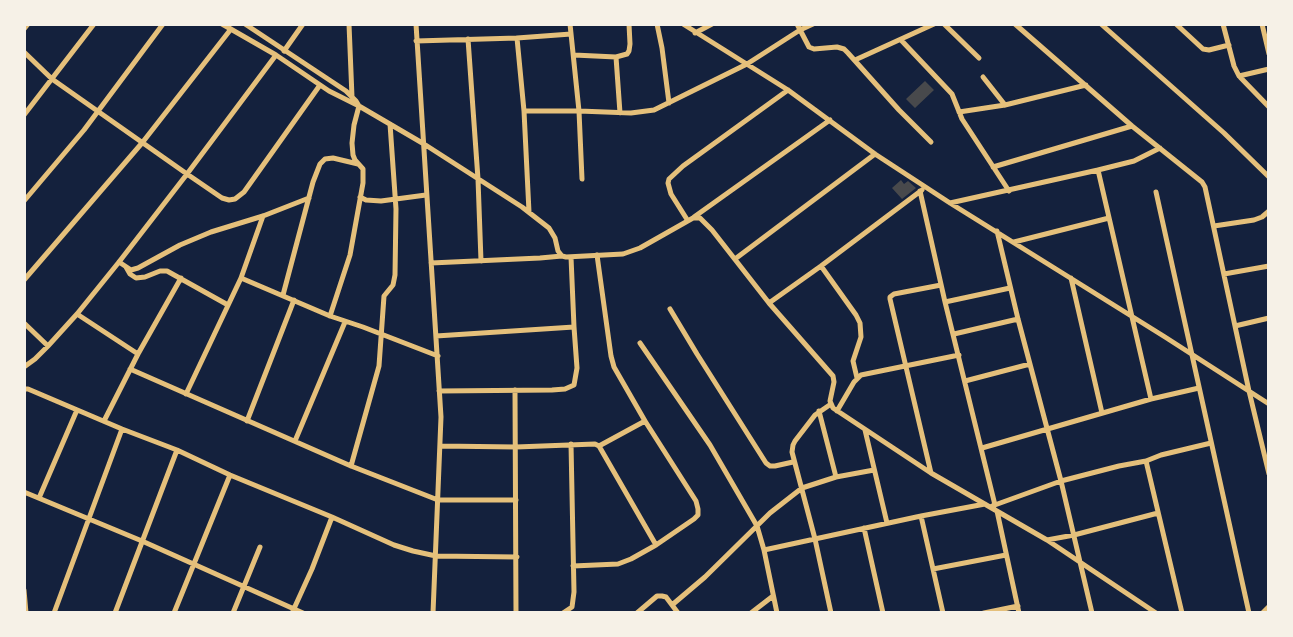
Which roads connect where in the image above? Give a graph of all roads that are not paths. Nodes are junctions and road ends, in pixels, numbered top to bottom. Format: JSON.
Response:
{"nodes":[{"id":1,"x":28,"y":24,"type":"edge"},
{"id":2,"x":94,"y":24,"type":"edge"},
{"id":3,"x":163,"y":24,"type":"edge"},
{"id":4,"x":222,"y":24,"type":"edge"},
{"id":5,"x":245,"y":24,"type":"edge"},
{"id":6,"x":303,"y":24,"type":"edge"},
{"id":7,"x":349,"y":24,"type":"edge"},
{"id":8,"x":416,"y":24,"type":"edge"},
{"id":9,"x":570,"y":24,"type":"edge"},
{"id":10,"x":629,"y":24,"type":"edge"},
{"id":11,"x":657,"y":24,"type":"edge"},
{"id":12,"x":683,"y":24,"type":"edge"},
{"id":13,"x":712,"y":24,"type":"edge"},
{"id":14,"x":813,"y":24,"type":"edge"},
{"id":15,"x":934,"y":24,"type":"edge"},
{"id":16,"x":944,"y":24,"type":"edge"},
{"id":17,"x":1015,"y":24,"type":"edge"},
{"id":18,"x":1176,"y":24,"type":"edge"},
{"id":19,"x":1223,"y":24,"type":"edge"},
{"id":20,"x":1262,"y":24,"type":"edge"},
{"id":21,"x":1105,"y":25,"type":"edge"},
{"id":22,"x":798,"y":27,"type":"edge"},
{"id":23,"x":24,"y":29,"type":"edge"},
{"id":24,"x":231,"y":29,"type":"junction"},
{"id":25,"x":695,"y":33,"type":"junction"},
{"id":26,"x":571,"y":34,"type":"junction"},
{"id":27,"x":517,"y":38,"type":"junction"},
{"id":28,"x":468,"y":39,"type":"junction"},
{"id":29,"x":901,"y":40,"type":"junction"},
{"id":30,"x":416,"y":41,"type":"junction"},
{"id":31,"x":1229,"y":45,"type":"junction"},
{"id":32,"x":284,"y":51,"type":"junction"},
{"id":33,"x":24,"y":52,"type":"edge"},
{"id":34,"x":1269,"y":54,"type":"edge"},
{"id":35,"x":276,"y":55,"type":"junction"},
{"id":36,"x":574,"y":55,"type":"junction"},
{"id":37,"x":616,"y":57,"type":"junction"},
{"id":38,"x":979,"y":58,"type":"dead end"},
{"id":39,"x":855,"y":60,"type":"junction"},
{"id":40,"x":747,"y":64,"type":"junction"},
{"id":41,"x":1269,"y":69,"type":"edge"},
{"id":42,"x":1239,"y":76,"type":"junction"},
{"id":43,"x":983,"y":77,"type":"dead end"},
{"id":44,"x":52,"y":79,"type":"junction"},
{"id":45,"x":320,"y":85,"type":"junction"},
{"id":46,"x":1086,"y":86,"type":"junction"},
{"id":47,"x":788,"y":90,"type":"junction"},
{"id":48,"x":352,"y":97,"type":"junction"},
{"id":49,"x":669,"y":103,"type":"junction"},
{"id":50,"x":1005,"y":105,"type":"junction"},
{"id":51,"x":359,"y":106,"type":"junction"},
{"id":52,"x":1269,"y":107,"type":"edge"},
{"id":53,"x":524,"y":111,"type":"junction"},
{"id":54,"x":579,"y":111,"type":"junction"},
{"id":55,"x":99,"y":112,"type":"junction"},
{"id":56,"x":959,"y":112,"type":"junction"},
{"id":57,"x":620,"y":113,"type":"junction"},
{"id":58,"x":24,"y":115,"type":"edge"},
{"id":59,"x":830,"y":120,"type":"junction"},
{"id":60,"x":390,"y":124,"type":"junction"},
{"id":61,"x":1132,"y":126,"type":"junction"},
{"id":62,"x":931,"y":142,"type":"dead end"},
{"id":63,"x":142,"y":143,"type":"junction"},
{"id":64,"x":424,"y":144,"type":"junction"},
{"id":65,"x":1160,"y":148,"type":"junction"},
{"id":66,"x":875,"y":154,"type":"junction"},
{"id":67,"x":360,"y":164,"type":"junction"},
{"id":68,"x":993,"y":166,"type":"junction"},
{"id":69,"x":1098,"y":170,"type":"junction"},
{"id":70,"x":187,"y":174,"type":"junction"},
{"id":71,"x":1269,"y":177,"type":"edge"},
{"id":72,"x":477,"y":179,"type":"junction"},
{"id":73,"x":582,"y":179,"type":"dead end"},
{"id":74,"x":926,"y":187,"type":"junction"},
{"id":75,"x":920,"y":191,"type":"junction"},
{"id":76,"x":1009,"y":191,"type":"junction"},
{"id":77,"x":1156,"y":192,"type":"dead end"},
{"id":78,"x":426,"y":195,"type":"junction"},
{"id":79,"x":360,"y":197,"type":"junction"},
{"id":80,"x":309,"y":198,"type":"junction"},
{"id":81,"x":396,"y":199,"type":"junction"},
{"id":82,"x":24,"y":201,"type":"edge"},
{"id":83,"x":950,"y":203,"type":"junction"},
{"id":84,"x":1269,"y":211,"type":"edge"},
{"id":85,"x":529,"y":212,"type":"junction"},
{"id":86,"x":263,"y":216,"type":"junction"},
{"id":87,"x":1109,"y":218,"type":"junction"},
{"id":88,"x":690,"y":219,"type":"junction"},
{"id":89,"x":1214,"y":226,"type":"junction"},
{"id":90,"x":997,"y":231,"type":"junction"},
{"id":91,"x":1014,"y":242,"type":"junction"},
{"id":92,"x":597,"y":255,"type":"junction"},
{"id":93,"x":562,"y":256,"type":"junction"},
{"id":94,"x":571,"y":257,"type":"junction"},
{"id":95,"x":735,"y":259,"type":"junction"},
{"id":96,"x":481,"y":261,"type":"junction"},
{"id":97,"x":119,"y":262,"type":"junction"},
{"id":98,"x":431,"y":263,"type":"junction"},
{"id":99,"x":821,"y":266,"type":"junction"},
{"id":100,"x":1269,"y":266,"type":"edge"},
{"id":101,"x":126,"y":267,"type":"junction"},
{"id":102,"x":1224,"y":274,"type":"junction"},
{"id":103,"x":181,"y":278,"type":"junction"},
{"id":104,"x":242,"y":278,"type":"junction"},
{"id":105,"x":1071,"y":278,"type":"junction"},
{"id":106,"x":24,"y":280,"type":"edge"},
{"id":107,"x":941,"y":285,"type":"junction"},
{"id":108,"x":1010,"y":288,"type":"junction"},
{"id":109,"x":283,"y":295,"type":"junction"},
{"id":110,"x":294,"y":300,"type":"junction"},
{"id":111,"x":945,"y":302,"type":"junction"},
{"id":112,"x":769,"y":303,"type":"junction"},
{"id":113,"x":228,"y":305,"type":"junction"},
{"id":114,"x":670,"y":309,"type":"dead end"},
{"id":115,"x":77,"y":314,"type":"junction"},
{"id":116,"x":330,"y":316,"type":"junction"},
{"id":117,"x":1132,"y":316,"type":"junction"},
{"id":118,"x":1269,"y":318,"type":"edge"},
{"id":119,"x":1018,"y":319,"type":"junction"},
{"id":120,"x":345,"y":322,"type":"junction"},
{"id":121,"x":24,"y":323,"type":"edge"},
{"id":122,"x":1235,"y":326,"type":"junction"},
{"id":123,"x":574,"y":327,"type":"junction"},
{"id":124,"x":381,"y":334,"type":"junction"},
{"id":125,"x":954,"y":334,"type":"junction"},
{"id":126,"x":436,"y":336,"type":"junction"},
{"id":127,"x":640,"y":343,"type":"dead end"},
{"id":128,"x":48,"y":346,"type":"junction"},
{"id":129,"x":1191,"y":353,"type":"junction"},
{"id":130,"x":138,"y":354,"type":"junction"},
{"id":131,"x":958,"y":355,"type":"junction"},
{"id":132,"x":438,"y":356,"type":"junction"},
{"id":133,"x":1030,"y":364,"type":"junction"},
{"id":134,"x":905,"y":366,"type":"junction"},
{"id":135,"x":24,"y":367,"type":"edge"},
{"id":136,"x":130,"y":369,"type":"junction"},
{"id":137,"x":857,"y":378,"type":"junction"},
{"id":138,"x":965,"y":381,"type":"junction"},
{"id":139,"x":24,"y":388,"type":"edge"},
{"id":140,"x":1198,"y":388,"type":"junction"},
{"id":141,"x":515,"y":390,"type":"junction"},
{"id":142,"x":439,"y":391,"type":"junction"},
{"id":143,"x":1249,"y":391,"type":"junction"},
{"id":144,"x":186,"y":394,"type":"junction"},
{"id":145,"x":1151,"y":399,"type":"junction"},
{"id":146,"x":831,"y":404,"type":"junction"},
{"id":147,"x":1269,"y":404,"type":"edge"},
{"id":148,"x":77,"y":411,"type":"junction"},
{"id":149,"x":819,"y":411,"type":"junction"},
{"id":150,"x":837,"y":411,"type":"junction"},
{"id":151,"x":1102,"y":413,"type":"junction"},
{"id":152,"x":247,"y":420,"type":"junction"},
{"id":153,"x":104,"y":421,"type":"junction"},
{"id":154,"x":645,"y":421,"type":"junction"},
{"id":155,"x":1047,"y":428,"type":"junction"},
{"id":156,"x":122,"y":429,"type":"junction"},
{"id":157,"x":865,"y":430,"type":"junction"},
{"id":158,"x":295,"y":441,"type":"junction"},
{"id":159,"x":1211,"y":443,"type":"junction"},
{"id":160,"x":571,"y":444,"type":"junction"},
{"id":161,"x":440,"y":446,"type":"junction"},
{"id":162,"x":599,"y":446,"type":"junction"},
{"id":163,"x":516,"y":447,"type":"junction"},
{"id":164,"x":981,"y":448,"type":"junction"},
{"id":165,"x":177,"y":450,"type":"junction"},
{"id":166,"x":1146,"y":461,"type":"junction"},
{"id":167,"x":793,"y":462,"type":"junction"},
{"id":168,"x":351,"y":466,"type":"junction"},
{"id":169,"x":874,"y":470,"type":"junction"},
{"id":170,"x":931,"y":473,"type":"junction"},
{"id":171,"x":1269,"y":474,"type":"edge"},
{"id":172,"x":230,"y":475,"type":"junction"},
{"id":173,"x":836,"y":477,"type":"junction"},
{"id":174,"x":1061,"y":481,"type":"junction"},
{"id":175,"x":802,"y":488,"type":"junction"},
{"id":176,"x":24,"y":492,"type":"edge"},
{"id":177,"x":39,"y":498,"type":"junction"},
{"id":178,"x":438,"y":500,"type":"junction"},
{"id":179,"x":516,"y":500,"type":"junction"},
{"id":180,"x":992,"y":506,"type":"junction"},
{"id":181,"x":1158,"y":513,"type":"junction"},
{"id":182,"x":921,"y":516,"type":"junction"},
{"id":183,"x":332,"y":517,"type":"junction"},
{"id":184,"x":90,"y":519,"type":"junction"},
{"id":185,"x":886,"y":523,"type":"junction"},
{"id":186,"x":757,"y":526,"type":"junction"},
{"id":187,"x":864,"y":528,"type":"junction"},
{"id":188,"x":1074,"y":535,"type":"junction"},
{"id":189,"x":815,"y":539,"type":"junction"},
{"id":190,"x":142,"y":540,"type":"junction"},
{"id":191,"x":1047,"y":540,"type":"junction"},
{"id":192,"x":656,"y":546,"type":"junction"},
{"id":193,"x":260,"y":548,"type":"dead end"},
{"id":194,"x":764,"y":550,"type":"junction"},
{"id":195,"x":1006,"y":555,"type":"junction"},
{"id":196,"x":436,"y":556,"type":"junction"},
{"id":197,"x":517,"y":557,"type":"junction"},
{"id":198,"x":195,"y":564,"type":"junction"},
{"id":199,"x":1082,"y":564,"type":"junction"},
{"id":200,"x":573,"y":566,"type":"junction"},
{"id":201,"x":933,"y":569,"type":"junction"},
{"id":202,"x":244,"y":587,"type":"junction"},
{"id":203,"x":24,"y":590,"type":"edge"},
{"id":204,"x":773,"y":596,"type":"junction"},
{"id":205,"x":672,"y":605,"type":"junction"},
{"id":206,"x":1018,"y":606,"type":"junction"},
{"id":207,"x":1269,"y":608,"type":"edge"},
{"id":208,"x":293,"y":611,"type":"edge"},
{"id":209,"x":1155,"y":612,"type":"edge"},
{"id":210,"x":26,"y":613,"type":"edge"},
{"id":211,"x":54,"y":613,"type":"edge"},
{"id":212,"x":115,"y":613,"type":"edge"},
{"id":213,"x":174,"y":613,"type":"edge"},
{"id":214,"x":233,"y":613,"type":"edge"},
{"id":215,"x":303,"y":613,"type":"edge"},
{"id":216,"x":433,"y":613,"type":"edge"},
{"id":217,"x":516,"y":613,"type":"edge"},
{"id":218,"x":563,"y":613,"type":"edge"},
{"id":219,"x":637,"y":613,"type":"edge"},
{"id":220,"x":678,"y":613,"type":"edge"},
{"id":221,"x":751,"y":613,"type":"edge"},
{"id":222,"x":777,"y":613,"type":"edge"},
{"id":223,"x":831,"y":613,"type":"edge"},
{"id":224,"x":883,"y":613,"type":"edge"},
{"id":225,"x":943,"y":613,"type":"edge"},
{"id":226,"x":984,"y":613,"type":"edge"},
{"id":227,"x":1020,"y":613,"type":"edge"},
{"id":228,"x":1092,"y":613,"type":"edge"},
{"id":229,"x":1145,"y":613,"type":"edge"},
{"id":230,"x":1182,"y":613,"type":"edge"},
{"id":231,"x":1249,"y":613,"type":"edge"},
{"id":232,"x":1264,"y":613,"type":"edge"}],
"edges":[{"from":1,"to":23,"type":"street"},
{"from":2,"to":44,"type":"street"},
{"from":3,"to":55,"type":"street"},
{"from":4,"to":24,"type":"street"},
{"from":5,"to":32,"type":"street"},
{"from":6,"to":32,"type":"street"},
{"from":7,"to":48,"type":"street"},
{"from":8,"to":30,"type":"street"},
{"from":9,"to":26,"type":"street"},
{"from":10,"to":37,"type":"street"},
{"from":11,"to":49,"type":"street"},
{"from":12,"to":25,"type":"street"},
{"from":13,"to":25,"type":"street"},
{"from":14,"to":22,"type":"street"},
{"from":15,"to":29,"type":"street"},
{"from":16,"to":38,"type":"street"},
{"from":17,"to":46,"type":"street"},
{"from":18,"to":31,"type":"street"},
{"from":19,"to":31,"type":"street"},
{"from":20,"to":34,"type":"street"},
{"from":21,"to":71,"type":"street"},
{"from":22,"to":39,"type":"street"},
{"from":22,"to":40,"type":"street"},
{"from":24,"to":35,"type":"street"},
{"from":24,"to":63,"type":"street"},
{"from":25,"to":40,"type":"street"},
{"from":26,"to":27,"type":"street"},
{"from":26,"to":36,"type":"street"},
{"from":27,"to":28,"type":"street"},
{"from":27,"to":53,"type":"street"},
{"from":28,"to":30,"type":"street"},
{"from":28,"to":72,"type":"street"},
{"from":29,"to":39,"type":"street"},
{"from":29,"to":56,"type":"street"},
{"from":30,"to":64,"type":"street"},
{"from":31,"to":42,"type":"street"},
{"from":32,"to":48,"type":"street"},
{"from":33,"to":44,"type":"street"},
{"from":35,"to":45,"type":"street"},
{"from":35,"to":70,"type":"street"},
{"from":36,"to":37,"type":"street"},
{"from":36,"to":54,"type":"street"},
{"from":37,"to":57,"type":"street"},
{"from":39,"to":62,"type":"street"},
{"from":40,"to":47,"type":"street"},
{"from":40,"to":49,"type":"street"},
{"from":41,"to":42,"type":"street"},
{"from":42,"to":52,"type":"street"},
{"from":43,"to":50,"type":"street"},
{"from":44,"to":55,"type":"street"},
{"from":44,"to":58,"type":"street"},
{"from":45,"to":51,"type":"street"},
{"from":45,"to":70,"type":"street"},
{"from":46,"to":50,"type":"street"},
{"from":46,"to":61,"type":"street"},
{"from":47,"to":59,"type":"street"},
{"from":47,"to":88,"type":"street"},
{"from":48,"to":51,"type":"street"},
{"from":49,"to":57,"type":"street"},
{"from":50,"to":56,"type":"street"},
{"from":51,"to":60,"type":"street"},
{"from":51,"to":67,"type":"street"},
{"from":53,"to":54,"type":"street"},
{"from":53,"to":85,"type":"street"},
{"from":54,"to":57,"type":"street"},
{"from":54,"to":73,"type":"street"},
{"from":55,"to":63,"type":"street"},
{"from":55,"to":82,"type":"street"},
{"from":56,"to":68,"type":"street"},
{"from":59,"to":66,"type":"street"},
{"from":59,"to":88,"type":"street"},
{"from":60,"to":64,"type":"street"},
{"from":60,"to":81,"type":"street"},
{"from":61,"to":65,"type":"street"},
{"from":61,"to":68,"type":"street"},
{"from":63,"to":70,"type":"street"},
{"from":63,"to":106,"type":"street"},
{"from":64,"to":72,"type":"street"},
{"from":64,"to":78,"type":"street"},
{"from":65,"to":69,"type":"street"},
{"from":65,"to":89,"type":"street"},
{"from":66,"to":74,"type":"street"},
{"from":66,"to":95,"type":"street"},
{"from":67,"to":79,"type":"street"},
{"from":67,"to":80,"type":"street"},
{"from":68,"to":76,"type":"street"},
{"from":69,"to":76,"type":"street"},
{"from":69,"to":87,"type":"street"},
{"from":70,"to":97,"type":"street"},
{"from":72,"to":85,"type":"street"},
{"from":72,"to":96,"type":"street"},
{"from":74,"to":75,"type":"street"},
{"from":74,"to":83,"type":"street"},
{"from":75,"to":99,"type":"street"},
{"from":75,"to":107,"type":"street"},
{"from":76,"to":83,"type":"street"},
{"from":77,"to":129,"type":"street"},
{"from":78,"to":81,"type":"street"},
{"from":78,"to":98,"type":"street"},
{"from":79,"to":81,"type":"street"},
{"from":79,"to":116,"type":"street"},
{"from":80,"to":86,"type":"street"},
{"from":80,"to":109,"type":"street"},
{"from":81,"to":124,"type":"street"},
{"from":83,"to":90,"type":"street"},
{"from":84,"to":89,"type":"street"},
{"from":85,"to":93,"type":"street"},
{"from":86,"to":101,"type":"street"},
{"from":86,"to":104,"type":"street"},
{"from":87,"to":91,"type":"street"},
{"from":87,"to":117,"type":"street"},
{"from":88,"to":92,"type":"street"},
{"from":88,"to":95,"type":"street"},
{"from":89,"to":102,"type":"street"},
{"from":90,"to":91,"type":"street"},
{"from":90,"to":108,"type":"street"},
{"from":91,"to":105,"type":"street"},
{"from":92,"to":94,"type":"street"},
{"from":92,"to":154,"type":"street"},
{"from":93,"to":94,"type":"street"},
{"from":93,"to":96,"type":"street"},
{"from":94,"to":123,"type":"street"},
{"from":95,"to":112,"type":"street"},
{"from":96,"to":98,"type":"street"},
{"from":97,"to":101,"type":"street"},
{"from":97,"to":115,"type":"street"},
{"from":98,"to":126,"type":"street"},
{"from":99,"to":112,"type":"street"},
{"from":99,"to":137,"type":"street"},
{"from":100,"to":102,"type":"street"},
{"from":101,"to":103,"type":"street"},
{"from":102,"to":122,"type":"street"},
{"from":103,"to":113,"type":"street"},
{"from":103,"to":130,"type":"street"},
{"from":104,"to":109,"type":"street"},
{"from":104,"to":113,"type":"street"},
{"from":105,"to":117,"type":"street"},
{"from":105,"to":151,"type":"street"},
{"from":107,"to":111,"type":"street"},
{"from":107,"to":134,"type":"street"},
{"from":108,"to":111,"type":"street"},
{"from":108,"to":119,"type":"street"},
{"from":109,"to":110,"type":"street"},
{"from":110,"to":116,"type":"street"},
{"from":110,"to":152,"type":"street"},
{"from":111,"to":125,"type":"street"},
{"from":112,"to":146,"type":"street"},
{"from":113,"to":144,"type":"street"},
{"from":114,"to":167,"type":"street"},
{"from":115,"to":128,"type":"street"},
{"from":115,"to":130,"type":"street"},
{"from":116,"to":120,"type":"street"},
{"from":117,"to":129,"type":"street"},
{"from":117,"to":145,"type":"street"},
{"from":118,"to":122,"type":"street"},
{"from":119,"to":125,"type":"street"},
{"from":119,"to":133,"type":"street"},
{"from":120,"to":124,"type":"street"},
{"from":120,"to":158,"type":"street"},
{"from":121,"to":128,"type":"street"},
{"from":122,"to":143,"type":"street"},
{"from":123,"to":126,"type":"street"},
{"from":123,"to":141,"type":"street"},
{"from":124,"to":132,"type":"street"},
{"from":124,"to":168,"type":"street"},
{"from":125,"to":131,"type":"street"},
{"from":126,"to":132,"type":"street"},
{"from":127,"to":186,"type":"street"},
{"from":128,"to":135,"type":"street"},
{"from":129,"to":140,"type":"street"},
{"from":129,"to":143,"type":"street"},
{"from":130,"to":136,"type":"street"},
{"from":131,"to":134,"type":"street"},
{"from":131,"to":138,"type":"street"},
{"from":132,"to":142,"type":"street"},
{"from":133,"to":138,"type":"street"},
{"from":133,"to":155,"type":"street"},
{"from":134,"to":137,"type":"street"},
{"from":134,"to":170,"type":"street"},
{"from":136,"to":144,"type":"street"},
{"from":136,"to":153,"type":"street"},
{"from":137,"to":150,"type":"street"},
{"from":138,"to":164,"type":"street"},
{"from":139,"to":148,"type":"street"},
{"from":140,"to":145,"type":"street"},
{"from":140,"to":159,"type":"street"},
{"from":141,"to":142,"type":"street"},
{"from":141,"to":163,"type":"street"},
{"from":142,"to":161,"type":"street"},
{"from":143,"to":147,"type":"street"},
{"from":143,"to":171,"type":"street"},
{"from":144,"to":152,"type":"street"},
{"from":145,"to":151,"type":"street"},
{"from":146,"to":149,"type":"street"},
{"from":146,"to":150,"type":"street"},
{"from":148,"to":153,"type":"street"},
{"from":148,"to":177,"type":"street"},
{"from":149,"to":167,"type":"street"},
{"from":149,"to":173,"type":"street"},
{"from":150,"to":157,"type":"street"},
{"from":151,"to":155,"type":"street"},
{"from":152,"to":158,"type":"street"},
{"from":153,"to":156,"type":"street"},
{"from":154,"to":162,"type":"street"},
{"from":154,"to":192,"type":"street"},
{"from":155,"to":164,"type":"street"},
{"from":155,"to":174,"type":"street"},
{"from":156,"to":165,"type":"street"},
{"from":156,"to":184,"type":"street"},
{"from":157,"to":169,"type":"street"},
{"from":157,"to":170,"type":"street"},
{"from":158,"to":168,"type":"street"},
{"from":159,"to":166,"type":"street"},
{"from":159,"to":231,"type":"street"},
{"from":160,"to":162,"type":"street"},
{"from":160,"to":163,"type":"street"},
{"from":160,"to":200,"type":"street"},
{"from":161,"to":163,"type":"street"},
{"from":161,"to":178,"type":"street"},
{"from":162,"to":192,"type":"street"},
{"from":163,"to":179,"type":"street"},
{"from":164,"to":180,"type":"street"},
{"from":165,"to":172,"type":"street"},
{"from":165,"to":190,"type":"street"},
{"from":166,"to":174,"type":"street"},
{"from":166,"to":181,"type":"street"},
{"from":167,"to":175,"type":"street"},
{"from":168,"to":178,"type":"street"},
{"from":169,"to":173,"type":"street"},
{"from":169,"to":185,"type":"street"},
{"from":170,"to":180,"type":"street"},
{"from":172,"to":183,"type":"street"},
{"from":172,"to":198,"type":"street"},
{"from":173,"to":175,"type":"street"},
{"from":174,"to":180,"type":"street"},
{"from":174,"to":188,"type":"street"},
{"from":175,"to":186,"type":"street"},
{"from":175,"to":189,"type":"street"},
{"from":176,"to":177,"type":"street"},
{"from":177,"to":184,"type":"street"},
{"from":178,"to":179,"type":"street"},
{"from":178,"to":196,"type":"street"},
{"from":179,"to":197,"type":"street"},
{"from":180,"to":182,"type":"street"},
{"from":180,"to":191,"type":"street"},
{"from":180,"to":195,"type":"street"},
{"from":181,"to":188,"type":"street"},
{"from":181,"to":230,"type":"street"},
{"from":182,"to":185,"type":"street"},
{"from":182,"to":201,"type":"street"},
{"from":183,"to":196,"type":"street"},
{"from":183,"to":208,"type":"street"},
{"from":184,"to":190,"type":"street"},
{"from":184,"to":211,"type":"street"},
{"from":185,"to":187,"type":"street"},
{"from":186,"to":194,"type":"street"},
{"from":186,"to":205,"type":"street"},
{"from":187,"to":189,"type":"street"},
{"from":187,"to":224,"type":"street"},
{"from":188,"to":191,"type":"street"},
{"from":188,"to":199,"type":"street"},
{"from":189,"to":194,"type":"street"},
{"from":189,"to":223,"type":"street"},
{"from":190,"to":198,"type":"street"},
{"from":190,"to":212,"type":"street"},
{"from":191,"to":199,"type":"street"},
{"from":192,"to":200,"type":"street"},
{"from":193,"to":202,"type":"street"},
{"from":194,"to":204,"type":"street"},
{"from":195,"to":201,"type":"street"},
{"from":195,"to":206,"type":"street"},
{"from":196,"to":197,"type":"street"},
{"from":196,"to":216,"type":"street"},
{"from":197,"to":217,"type":"street"},
{"from":198,"to":202,"type":"street"},
{"from":198,"to":213,"type":"street"},
{"from":199,"to":209,"type":"street"},
{"from":199,"to":228,"type":"street"},
{"from":200,"to":218,"type":"street"},
{"from":201,"to":225,"type":"street"},
{"from":202,"to":208,"type":"street"},
{"from":202,"to":214,"type":"street"},
{"from":203,"to":210,"type":"street"},
{"from":204,"to":221,"type":"street"},
{"from":204,"to":222,"type":"street"},
{"from":205,"to":219,"type":"street"},
{"from":205,"to":220,"type":"street"},
{"from":206,"to":226,"type":"street"},
{"from":206,"to":227,"type":"street"},
{"from":207,"to":232,"type":"street"},
{"from":208,"to":215,"type":"street"},
{"from":209,"to":229,"type":"street"}]}
